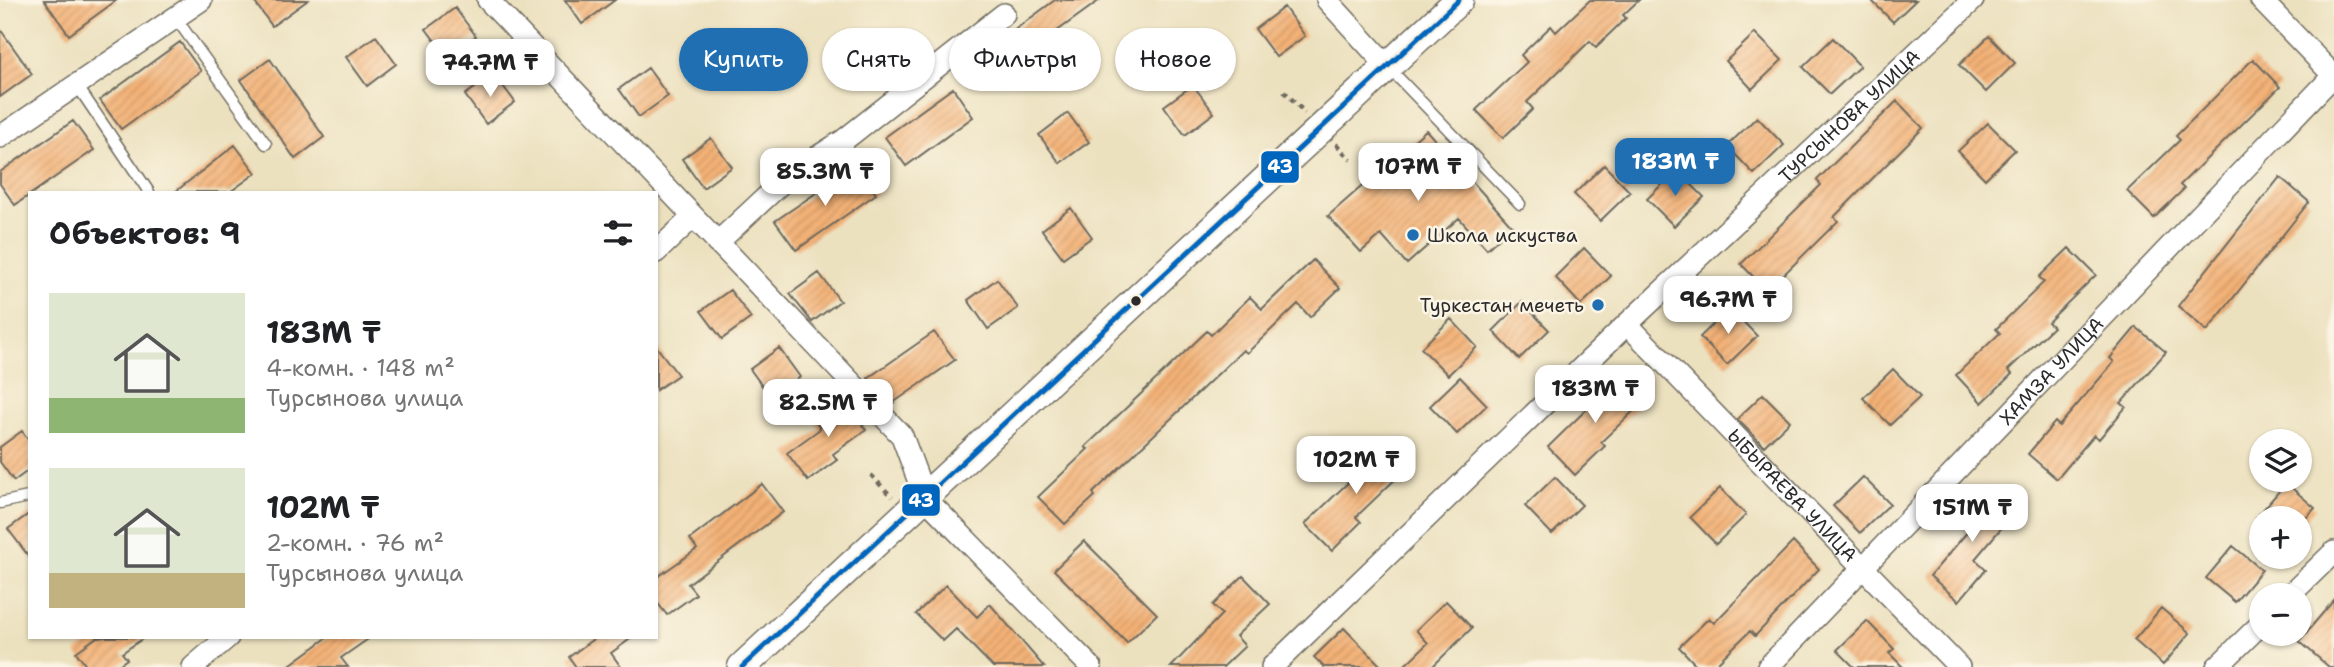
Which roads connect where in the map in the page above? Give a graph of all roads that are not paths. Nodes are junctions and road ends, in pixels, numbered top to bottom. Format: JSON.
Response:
{"nodes":[{"id":1,"x":201,"y":0,"type":"edge"},
{"id":2,"x":488,"y":0,"type":"edge"},
{"id":3,"x":1327,"y":0,"type":"edge"},
{"id":4,"x":1459,"y":0,"type":"edge"},
{"id":5,"x":1973,"y":0,"type":"edge"},
{"id":6,"x":2261,"y":0,"type":"edge"},
{"id":7,"x":1004,"y":14,"type":"dead end"},
{"id":8,"x":175,"y":18,"type":"junction"},
{"id":9,"x":1388,"y":67,"type":"junction"},
{"id":10,"x":2334,"y":75,"type":"edge"},
{"id":11,"x":76,"y":84,"type":"junction"},
{"id":12,"x":0,"y":137,"type":"edge"},
{"id":13,"x":266,"y":144,"type":"dead end"},
{"id":14,"x":148,"y":191,"type":"edge"},
{"id":15,"x":1520,"y":204,"type":"dead end"},
{"id":16,"x":692,"y":217,"type":"junction"},
{"id":17,"x":717,"y":243,"type":"junction"},
{"id":18,"x":658,"y":250,"type":"edge"},
{"id":19,"x":1628,"y":324,"type":"junction"},
{"id":20,"x":28,"y":497,"type":"dead end"},
{"id":21,"x":925,"y":498,"type":"junction"},
{"id":22,"x":0,"y":503,"type":"edge"},
{"id":23,"x":2334,"y":552,"type":"edge"},
{"id":24,"x":1862,"y":567,"type":"junction"},
{"id":25,"x":2302,"y":583,"type":"edge"},
{"id":26,"x":2249,"y":636,"type":"edge"},
{"id":27,"x":226,"y":639,"type":"edge"},
{"id":28,"x":193,"y":667,"type":"edge"},
{"id":29,"x":742,"y":667,"type":"edge"},
{"id":30,"x":1091,"y":667,"type":"edge"},
{"id":31,"x":1272,"y":667,"type":"edge"},
{"id":32,"x":1768,"y":667,"type":"edge"},
{"id":33,"x":1959,"y":667,"type":"edge"},
{"id":34,"x":2217,"y":667,"type":"edge"}],
"edges":[{"from":1,"to":8,"type":"street"},
{"from":2,"to":16,"type":"street"},
{"from":3,"to":9,"type":"street"},
{"from":4,"to":9,"type":"street"},
{"from":5,"to":19,"type":"street","name":"ТУРСЫНОВА УЛИЦА"},
{"from":6,"to":10,"type":"street"},
{"from":7,"to":17,"type":"street"},
{"from":8,"to":11,"type":"street"},
{"from":8,"to":13,"type":"lane"},
{"from":9,"to":15,"type":"lane"},
{"from":9,"to":21,"type":"street"},
{"from":10,"to":24,"type":"street","name":"ХАМЗА УЛИЦА"},
{"from":11,"to":12,"type":"street"},
{"from":11,"to":14,"type":"lane"},
{"from":16,"to":17,"type":"street"},
{"from":16,"to":18,"type":"street"},
{"from":17,"to":21,"type":"street"},
{"from":19,"to":24,"type":"street","name":"ЫБЫРАЕВА УЛИЦА"},
{"from":19,"to":31,"type":"street","name":"ТУРСЫНОВА УЛИЦА"},
{"from":20,"to":22,"type":"lane"},
{"from":21,"to":29,"type":"street"},
{"from":21,"to":30,"type":"street"},
{"from":23,"to":25,"type":"street"},
{"from":24,"to":32,"type":"street","name":"ХАМЗА УЛИЦА"},
{"from":24,"to":33,"type":"street","name":"ЫБЫРАЕВА УЛИЦА"},
{"from":26,"to":34,"type":"street"},
{"from":27,"to":28,"type":"street"}]}
